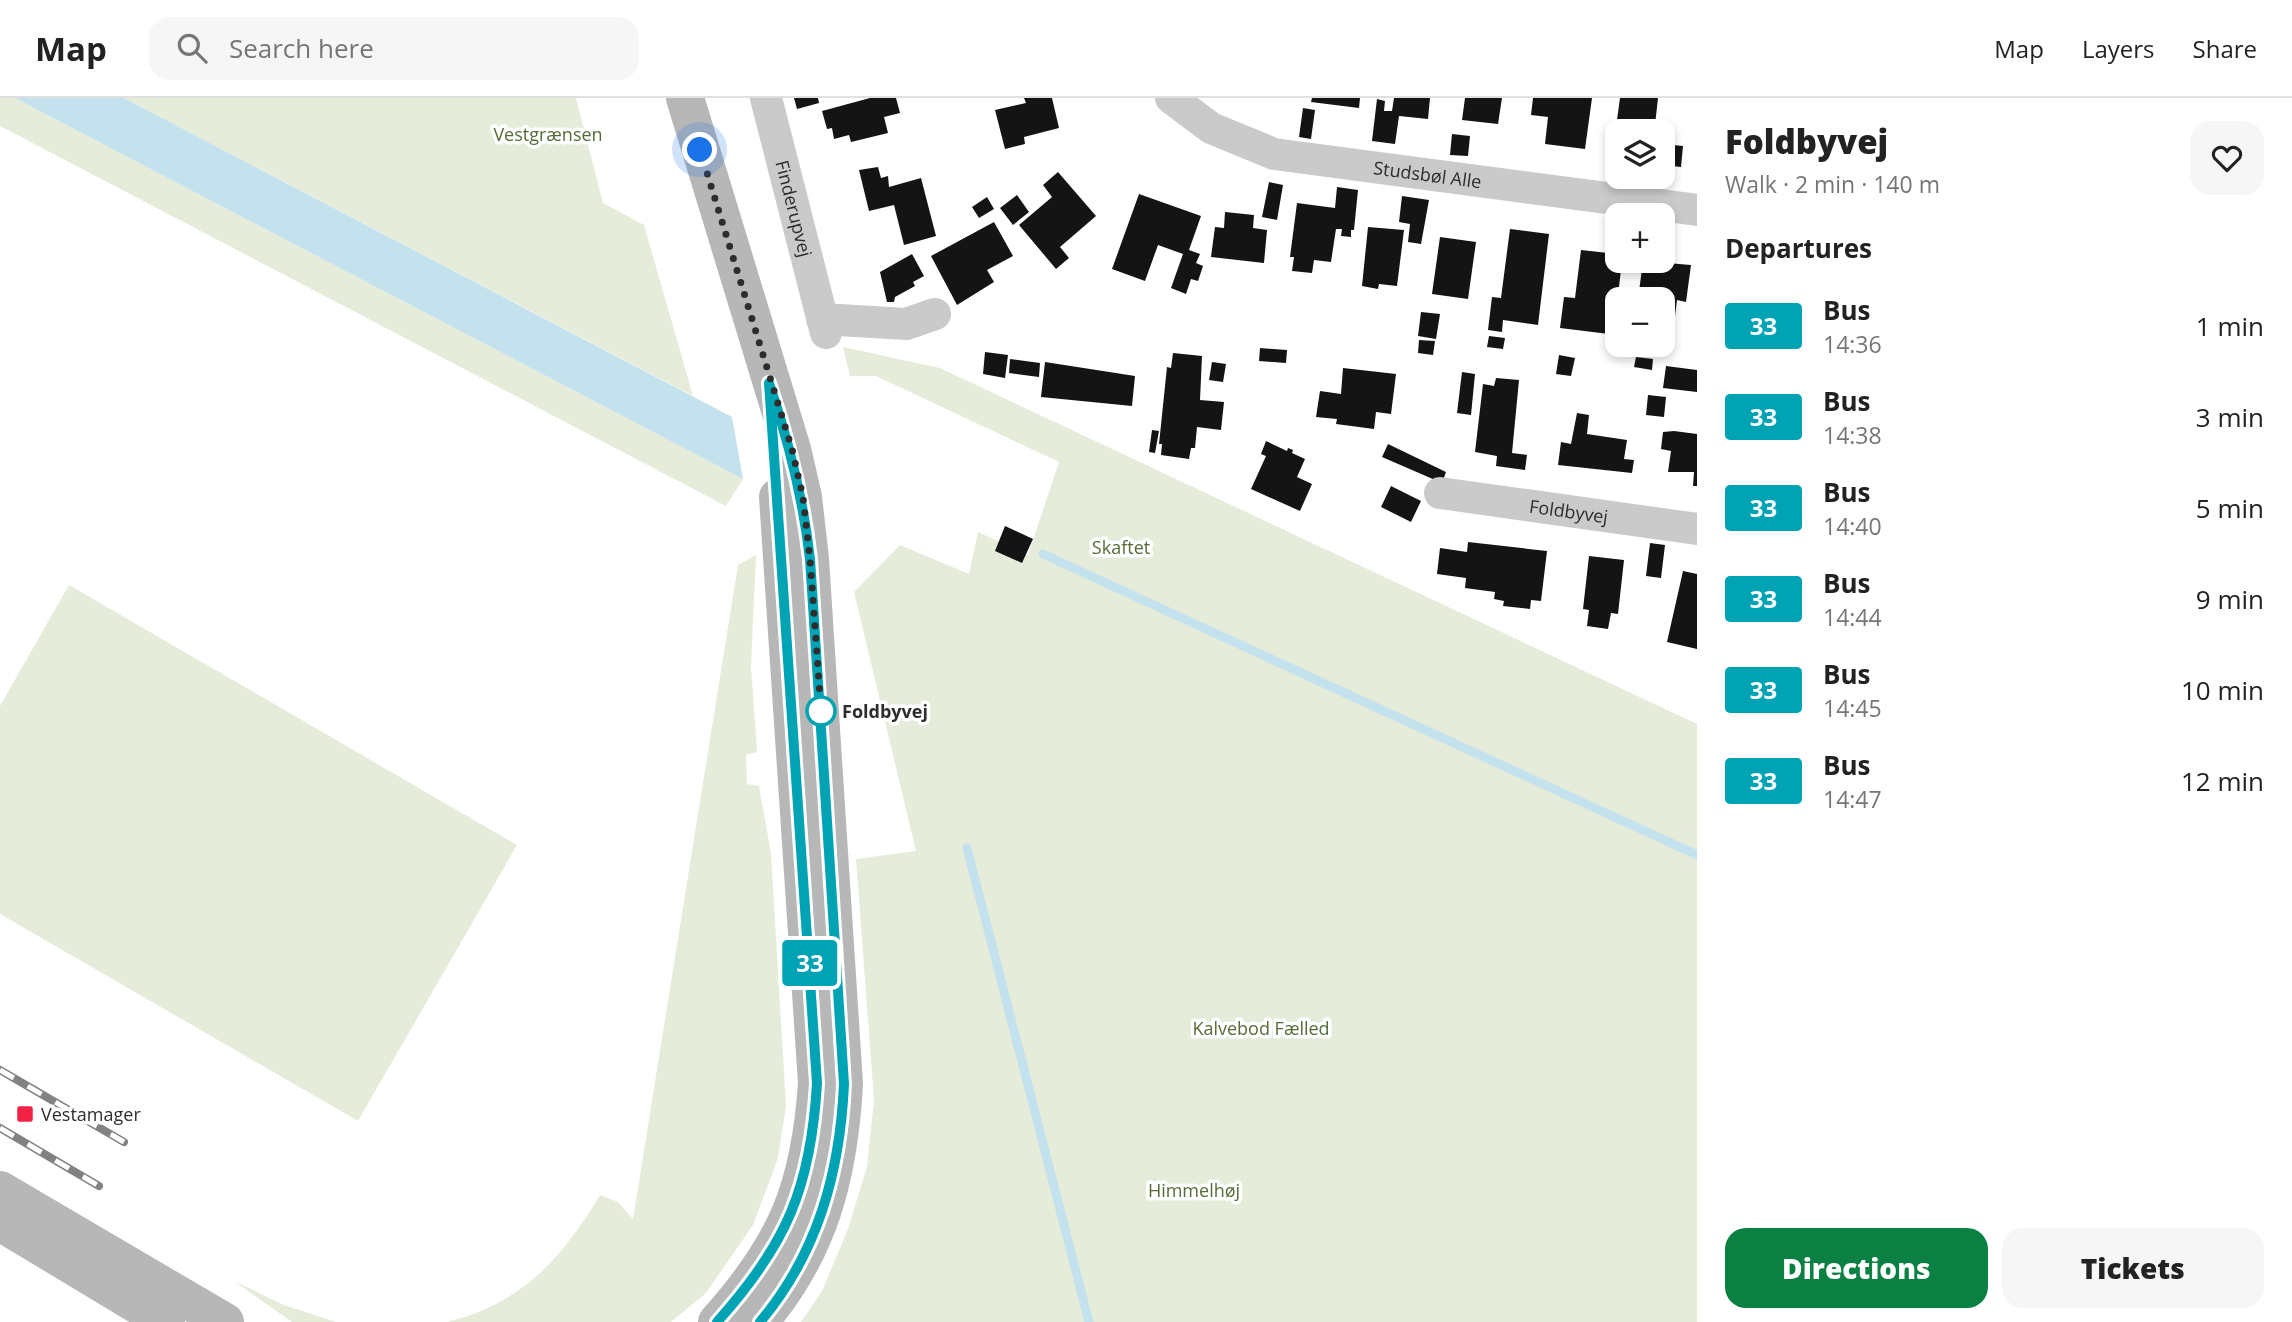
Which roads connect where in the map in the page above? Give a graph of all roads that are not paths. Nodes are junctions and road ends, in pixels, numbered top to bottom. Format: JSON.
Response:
{"nodes":[{"id":1,"x":685,"y":98,"type":"edge"},
{"id":2,"x":766,"y":98,"type":"edge"},
{"id":3,"x":1171,"y":98,"type":"edge"},
{"id":4,"x":1697,"y":209,"type":"edge"},
{"id":5,"x":935,"y":314,"type":"dead end"},
{"id":6,"x":1440,"y":493,"type":"dead end"},
{"id":7,"x":1697,"y":529,"type":"edge"},
{"id":8,"x":796,"y":553,"type":"junction"},
{"id":9,"x":8,"y":1219,"type":"edge"},
{"id":10,"x":66,"y":1245,"type":"junction"},
{"id":11,"x":166,"y":1322,"type":"edge"},
{"id":12,"x":225,"y":1322,"type":"edge"},
{"id":13,"x":718,"y":1322,"type":"edge"},
{"id":14,"x":760,"y":1322,"type":"edge"}],
"edges":[{"from":1,"to":8,"type":"street"},
{"from":2,"to":5,"type":"street","name":"Finderupvej"},
{"from":3,"to":4,"type":"street","name":"Studsbøl Alle"},
{"from":6,"to":7,"type":"street","name":"Foldbyvej"},
{"from":8,"to":13,"type":"street"},
{"from":8,"to":14,"type":"street"},
{"from":9,"to":10,"type":"street"},
{"from":10,"to":11,"type":"street"},
{"from":10,"to":12,"type":"street"}]}
